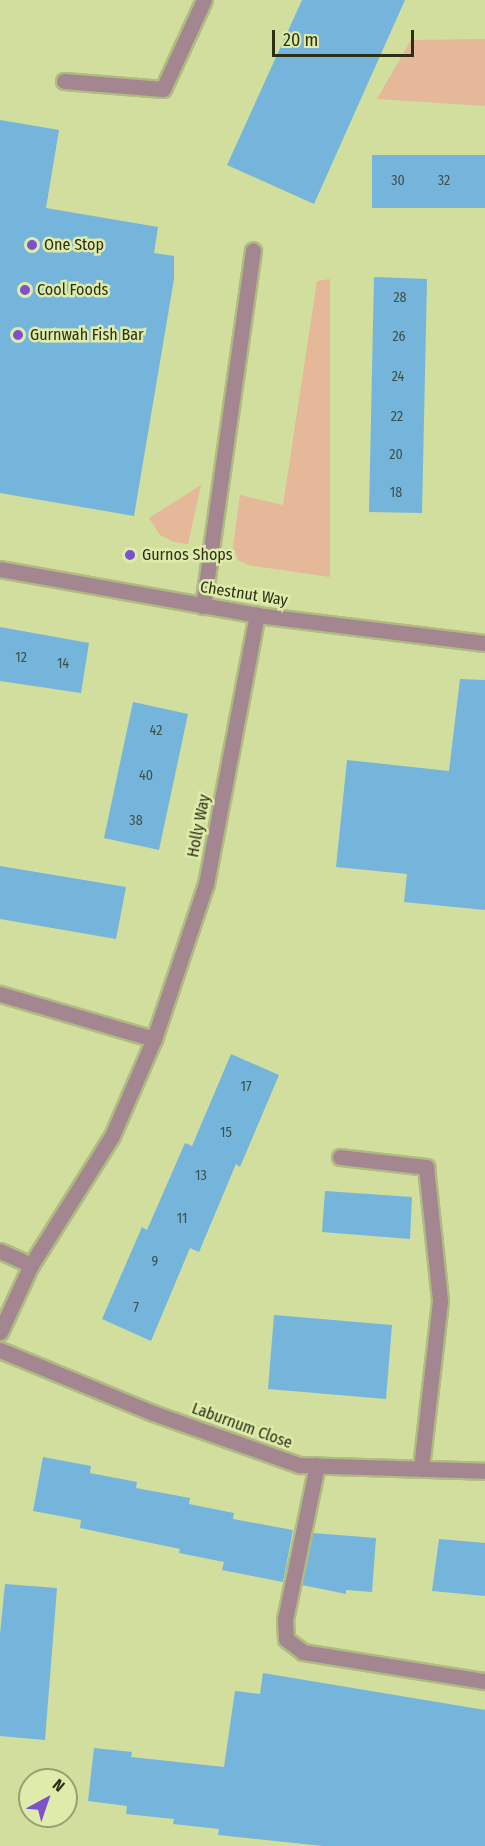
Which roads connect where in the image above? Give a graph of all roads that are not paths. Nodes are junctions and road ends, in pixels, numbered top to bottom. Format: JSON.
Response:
{"nodes":[{"id":1,"x":204,"y":0,"type":"edge"},
{"id":2,"x":63,"y":81,"type":"dead end"},
{"id":3,"x":254,"y":251,"type":"dead end"},
{"id":4,"x":0,"y":568,"type":"edge"},
{"id":5,"x":203,"y":606,"type":"junction"},
{"id":6,"x":257,"y":615,"type":"junction"},
{"id":7,"x":485,"y":643,"type":"edge"},
{"id":8,"x":0,"y":994,"type":"edge"},
{"id":9,"x":154,"y":1039,"type":"junction"},
{"id":10,"x":340,"y":1156,"type":"dead end"},
{"id":11,"x":0,"y":1251,"type":"edge"},
{"id":12,"x":31,"y":1265,"type":"junction"},
{"id":13,"x":0,"y":1332,"type":"edge"},
{"id":14,"x":0,"y":1350,"type":"edge"},
{"id":15,"x":317,"y":1465,"type":"junction"},
{"id":16,"x":421,"y":1469,"type":"junction"},
{"id":17,"x":485,"y":1472,"type":"edge"},
{"id":18,"x":485,"y":1681,"type":"edge"}],
"edges":[{"from":1,"to":2,"type":"street"},
{"from":3,"to":5,"type":"street"},
{"from":4,"to":5,"type":"street","name":"Chestnut Way"},
{"from":5,"to":6,"type":"street","name":"Chestnut Way"},
{"from":6,"to":7,"type":"street","name":"Chestnut Way"},
{"from":6,"to":9,"type":"street","name":"Holly Way"},
{"from":8,"to":9,"type":"street"},
{"from":9,"to":12,"type":"street","name":"Holly Way"},
{"from":10,"to":16,"type":"street"},
{"from":11,"to":12,"type":"street"},
{"from":12,"to":13,"type":"street","name":"Holly Way"},
{"from":14,"to":15,"type":"street","name":"Laburnum Close"},
{"from":15,"to":16,"type":"street","name":"Laburnum Close"},
{"from":15,"to":18,"type":"street"},
{"from":16,"to":17,"type":"street","name":"Laburnum Close"}]}
